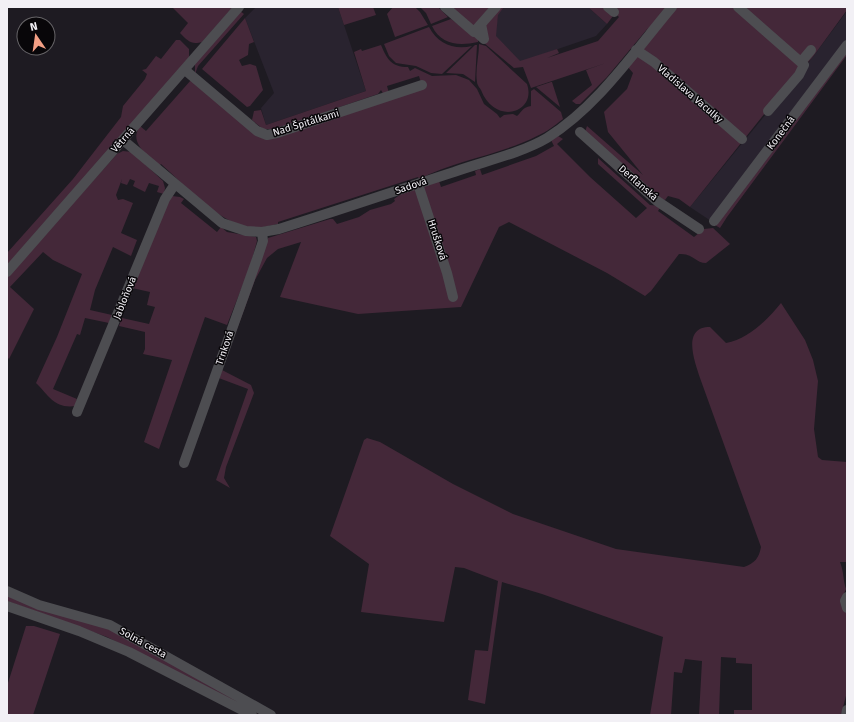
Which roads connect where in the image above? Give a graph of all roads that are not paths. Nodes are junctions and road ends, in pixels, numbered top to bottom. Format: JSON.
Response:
{"nodes":[{"id":1,"x":239,"y":7,"type":"edge"},
{"id":2,"x":445,"y":7,"type":"edge"},
{"id":3,"x":496,"y":7,"type":"edge"},
{"id":4,"x":672,"y":7,"type":"edge"},
{"id":5,"x":738,"y":7,"type":"edge"},
{"id":6,"x":847,"y":45,"type":"edge"},
{"id":7,"x":636,"y":50,"type":"junction"},
{"id":8,"x":811,"y":50,"type":"dead end"},
{"id":9,"x":801,"y":62,"type":"junction"},
{"id":10,"x":185,"y":70,"type":"junction"},
{"id":11,"x":422,"y":85,"type":"dead end"},
{"id":12,"x":768,"y":111,"type":"dead end"},
{"id":13,"x":580,"y":132,"type":"dead end"},
{"id":14,"x":742,"y":139,"type":"dead end"},
{"id":15,"x":123,"y":140,"type":"junction"},
{"id":16,"x":175,"y":184,"type":"junction"},
{"id":17,"x":418,"y":184,"type":"junction"},
{"id":18,"x":714,"y":221,"type":"dead end"},
{"id":19,"x":699,"y":229,"type":"dead end"},
{"id":20,"x":262,"y":232,"type":"junction"},
{"id":21,"x":7,"y":272,"type":"edge"},
{"id":22,"x":453,"y":297,"type":"dead end"},
{"id":23,"x":77,"y":412,"type":"dead end"},
{"id":24,"x":184,"y":463,"type":"dead end"},
{"id":25,"x":7,"y":591,"type":"edge"},
{"id":26,"x":847,"y":597,"type":"edge"},
{"id":27,"x":7,"y":606,"type":"edge"},
{"id":28,"x":847,"y":608,"type":"edge"},
{"id":29,"x":847,"y":710,"type":"edge"},
{"id":30,"x":252,"y":715,"type":"edge"},
{"id":31,"x":271,"y":715,"type":"edge"},
{"id":32,"x":846,"y":715,"type":"edge"}],
"edges":[{"from":1,"to":10,"type":"street","name":"Větrná"},
{"from":2,"to":3,"type":"street"},
{"from":4,"to":7,"type":"street","name":"Sadová"},
{"from":5,"to":9,"type":"street"},
{"from":6,"to":18,"type":"street","name":"Konečná"},
{"from":7,"to":14,"type":"street","name":"Vladislava Vaculky"},
{"from":7,"to":17,"type":"street","name":"Sadová"},
{"from":8,"to":9,"type":"street"},
{"from":9,"to":12,"type":"street"},
{"from":10,"to":11,"type":"street","name":"Nad Špitálkami"},
{"from":10,"to":15,"type":"street","name":"Větrná"},
{"from":13,"to":19,"type":"street","name":"Derflanská"},
{"from":15,"to":16,"type":"street","name":"Sadová"},
{"from":15,"to":21,"type":"street","name":"Větrná"},
{"from":16,"to":20,"type":"street","name":"Sadová"},
{"from":16,"to":23,"type":"street","name":"Jabloňová"},
{"from":17,"to":20,"type":"street","name":"Sadová"},
{"from":17,"to":22,"type":"street","name":"Hrušková"},
{"from":20,"to":24,"type":"street","name":"Trnková"},
{"from":25,"to":31,"type":"street","name":"Solná cesta"},
{"from":26,"to":28,"type":"street"},
{"from":27,"to":30,"type":"street","name":"Solná cesta"},
{"from":29,"to":32,"type":"street"}]}
